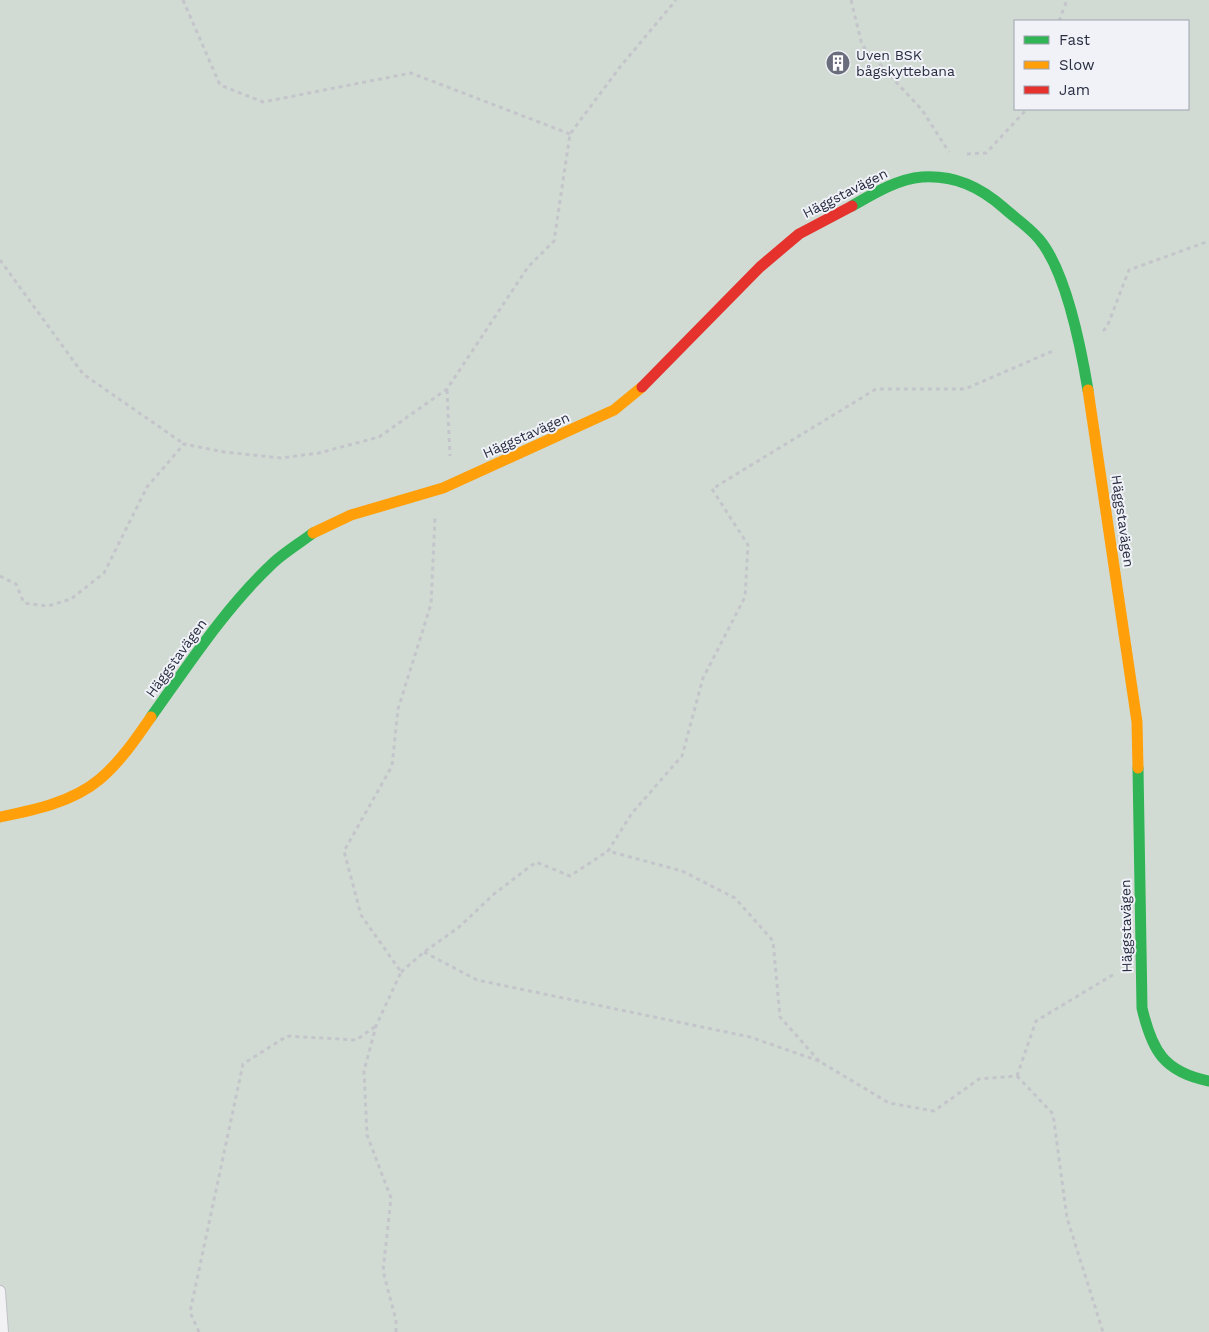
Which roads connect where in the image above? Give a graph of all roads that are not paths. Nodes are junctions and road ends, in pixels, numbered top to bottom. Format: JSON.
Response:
{"nodes":[{"id":1,"x":0,"y":817,"type":"edge"},
{"id":2,"x":1209,"y":1081,"type":"edge"},
{"id":3,"x":0,"y":1291,"type":"edge"},
{"id":4,"x":3,"y":1332,"type":"edge"}],
"edges":[{"from":1,"to":2,"type":"street","name":"Häggstavägen"},
{"from":3,"to":4,"type":"lane"}]}
